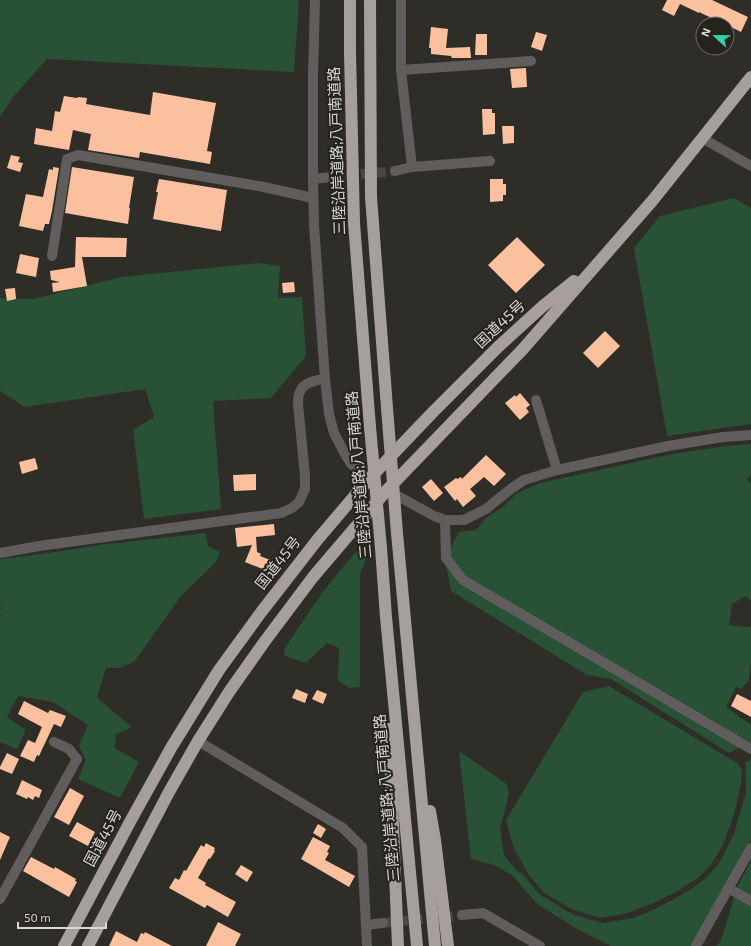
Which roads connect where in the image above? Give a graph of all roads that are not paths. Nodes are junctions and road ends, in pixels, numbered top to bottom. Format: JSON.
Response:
{"nodes":[{"id":1,"x":315,"y":0,"type":"edge"},
{"id":2,"x":350,"y":0,"type":"edge"},
{"id":3,"x":370,"y":0,"type":"edge"},
{"id":4,"x":401,"y":0,"type":"edge"},
{"id":5,"x":530,"y":61,"type":"dead end"},
{"id":6,"x":401,"y":70,"type":"junction"},
{"id":7,"x":751,"y":77,"type":"edge"},
{"id":8,"x":702,"y":138,"type":"junction"},
{"id":9,"x":490,"y":160,"type":"dead end"},
{"id":10,"x":751,"y":166,"type":"edge"},
{"id":11,"x":412,"y":167,"type":"junction"},
{"id":12,"x":395,"y":171,"type":"tunnel mouth"},
{"id":13,"x":331,"y":177,"type":"tunnel mouth"},
{"id":14,"x":313,"y":179,"type":"junction"},
{"id":15,"x":313,"y":198,"type":"junction"},
{"id":16,"x":52,"y":256,"type":"dead end"},
{"id":17,"x":597,"y":263,"type":"junction"},
{"id":18,"x":325,"y":379,"type":"junction"},
{"id":19,"x":536,"y":400,"type":"dead end"},
{"id":20,"x":751,"y":435,"type":"edge"},
{"id":21,"x":557,"y":470,"type":"junction"},
{"id":22,"x":369,"y":479,"type":"junction"},
{"id":23,"x":387,"y":490,"type":"junction"},
{"id":24,"x":445,"y":520,"type":"junction"},
{"id":25,"x":0,"y":553,"type":"edge"},
{"id":26,"x":386,"y":617,"type":"junction"},
{"id":27,"x":416,"y":736,"type":"junction"},
{"id":28,"x":198,"y":741,"type":"junction"},
{"id":29,"x":54,"y":742,"type":"dead end"},
{"id":30,"x":751,"y":749,"type":"edge"},
{"id":31,"x":751,"y":848,"type":"edge"},
{"id":32,"x":728,"y":888,"type":"junction"},
{"id":33,"x":0,"y":899,"type":"edge"},
{"id":34,"x":751,"y":901,"type":"edge"},
{"id":35,"x":462,"y":915,"type":"tunnel mouth"},
{"id":36,"x":383,"y":924,"type":"tunnel mouth"},
{"id":37,"x":366,"y":925,"type":"junction"},
{"id":38,"x":64,"y":946,"type":"edge"},
{"id":39,"x":88,"y":946,"type":"edge"},
{"id":40,"x":367,"y":946,"type":"edge"},
{"id":41,"x":398,"y":946,"type":"edge"},
{"id":42,"x":417,"y":946,"type":"edge"},
{"id":43,"x":435,"y":946,"type":"edge"},
{"id":44,"x":448,"y":946,"type":"edge"},
{"id":45,"x":540,"y":946,"type":"edge"},
{"id":46,"x":696,"y":946,"type":"edge"}],
"edges":[{"from":1,"to":14,"type":"street"},
{"from":2,"to":26,"type":"highway","name":"三陸沿岸道路;八戸南道路","bridge":true},
{"from":3,"to":27,"type":"highway","bridge":true},
{"from":4,"to":6,"type":"street"},
{"from":5,"to":6,"type":"street"},
{"from":6,"to":11,"type":"street"},
{"from":7,"to":8,"type":"highway","name":"国道45号"},
{"from":8,"to":10,"type":"street"},
{"from":8,"to":17,"type":"highway","name":"国道45号"},
{"from":9,"to":11,"type":"street"},
{"from":11,"to":12,"type":"street"},
{"from":13,"to":14,"type":"street"},
{"from":14,"to":15,"type":"street"},
{"from":15,"to":16,"type":"street"},
{"from":15,"to":18,"type":"street"},
{"from":17,"to":22,"type":"highway","name":"国道45号"},
{"from":17,"to":23,"type":"highway","name":"国道45号"},
{"from":18,"to":22,"type":"street"},
{"from":18,"to":25,"type":"street"},
{"from":19,"to":21,"type":"street"},
{"from":20,"to":21,"type":"street"},
{"from":21,"to":24,"type":"street"},
{"from":22,"to":23,"type":"street"},
{"from":22,"to":38,"type":"highway","name":"国道45号"},
{"from":23,"to":24,"type":"street"},
{"from":23,"to":28,"type":"highway","name":"国道45号"},
{"from":24,"to":30,"type":"street"},
{"from":26,"to":41,"type":"highway"},
{"from":26,"to":42,"type":"highway","name":"三陸沿岸道路;八戸南道路"},
{"from":27,"to":43,"type":"highway"},
{"from":27,"to":44,"type":"highway"},
{"from":28,"to":37,"type":"street"},
{"from":28,"to":39,"type":"highway","name":"国道45号"},
{"from":29,"to":33,"type":"street"},
{"from":31,"to":32,"type":"street"},
{"from":32,"to":34,"type":"street"},
{"from":32,"to":46,"type":"street"},
{"from":35,"to":45,"type":"street"},
{"from":36,"to":37,"type":"street"},
{"from":37,"to":40,"type":"street"}]}
